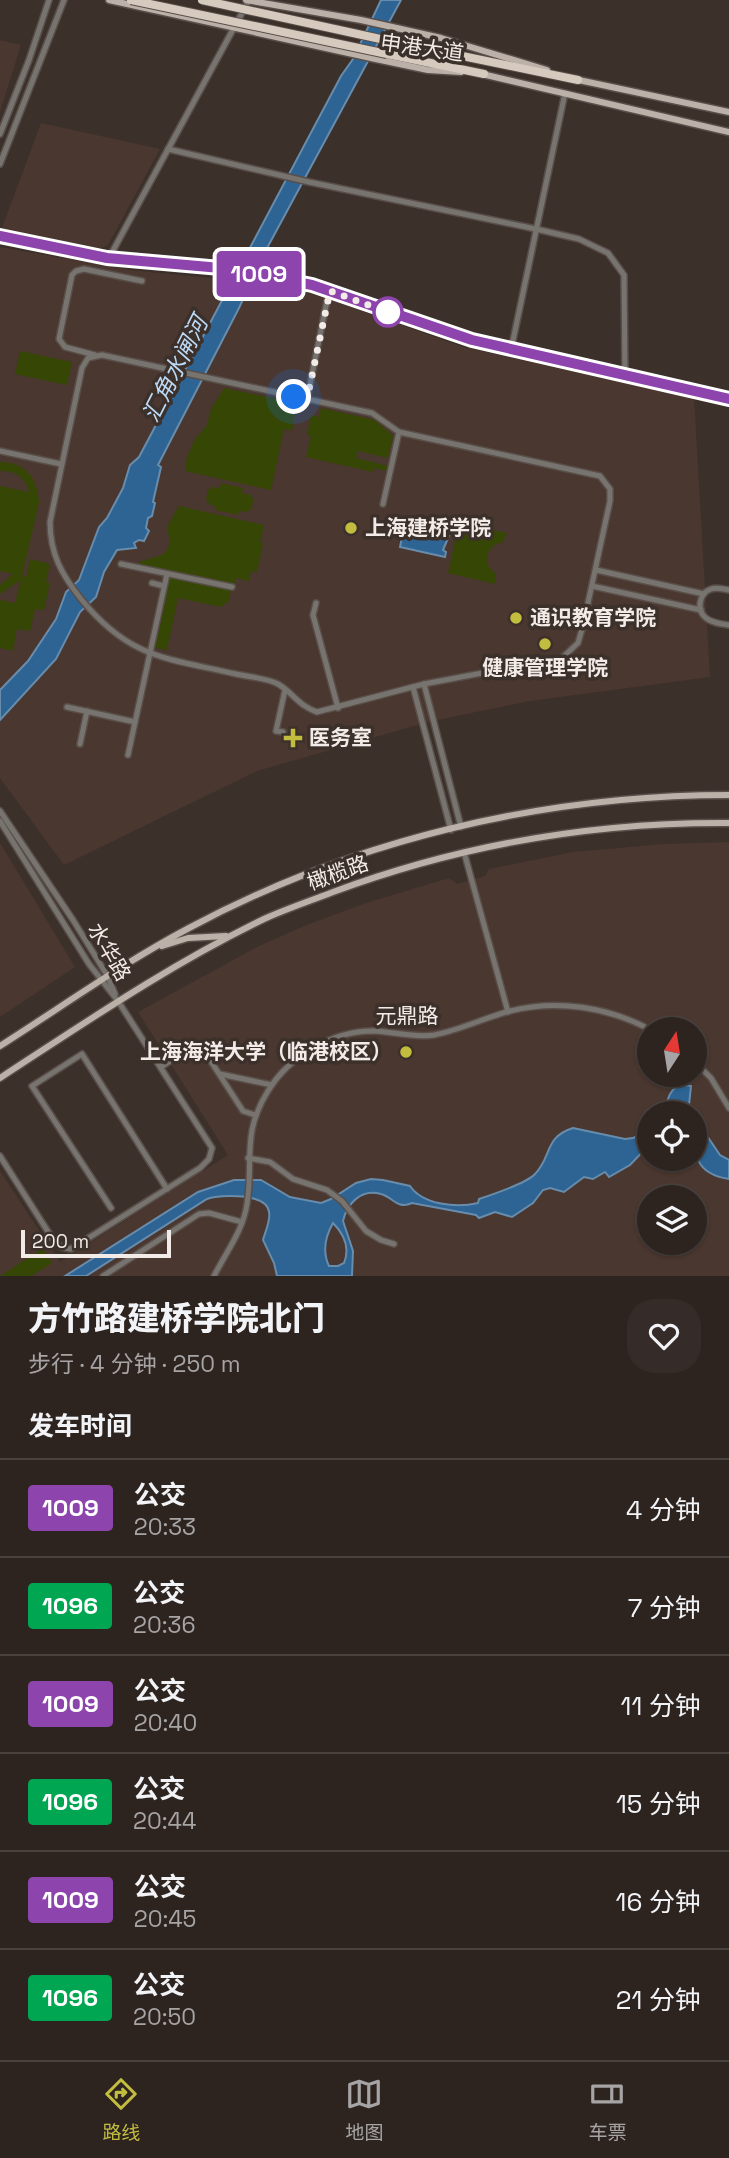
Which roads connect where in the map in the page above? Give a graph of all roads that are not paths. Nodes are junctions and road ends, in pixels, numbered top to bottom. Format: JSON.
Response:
{"nodes":[{"id":1,"x":49,"y":0,"type":"edge"},
{"id":2,"x":108,"y":0,"type":"edge"},
{"id":3,"x":131,"y":0,"type":"edge"},
{"id":4,"x":202,"y":0,"type":"edge"},
{"id":5,"x":248,"y":0,"type":"edge"},
{"id":6,"x":64,"y":1,"type":"edge"},
{"id":7,"x":233,"y":28,"type":"junction"},
{"id":8,"x":484,"y":74,"type":"junction"},
{"id":9,"x":578,"y":80,"type":"junction"},
{"id":10,"x":565,"y":93,"type":"junction"},
{"id":11,"x":729,"y":111,"type":"edge"},
{"id":12,"x":729,"y":132,"type":"edge"},
{"id":13,"x":0,"y":134,"type":"edge"},
{"id":14,"x":168,"y":149,"type":"junction"},
{"id":15,"x":0,"y":164,"type":"edge"},
{"id":16,"x":536,"y":229,"type":"junction"},
{"id":17,"x":0,"y":236,"type":"edge"},
{"id":18,"x":109,"y":258,"type":"junction"},
{"id":19,"x":142,"y":281,"type":"dead end"},
{"id":20,"x":330,"y":291,"type":"junction"},
{"id":21,"x":511,"y":350,"type":"junction"},
{"id":22,"x":95,"y":355,"type":"junction"},
{"id":23,"x":625,"y":376,"type":"junction"},
{"id":24,"x":307,"y":399,"type":"junction"},
{"id":25,"x":729,"y":399,"type":"edge"},
{"id":26,"x":399,"y":432,"type":"junction"},
{"id":27,"x":0,"y":451,"type":"edge"},
{"id":28,"x":61,"y":464,"type":"junction"},
{"id":29,"x":383,"y":504,"type":"dead end"},
{"id":30,"x":121,"y":564,"type":"dead end"},
{"id":31,"x":596,"y":570,"type":"junction"},
{"id":32,"x":167,"y":574,"type":"junction"},
{"id":33,"x":152,"y":583,"type":"dead end"},
{"id":34,"x":164,"y":586,"type":"junction"},
{"id":35,"x":592,"y":586,"type":"junction"},
{"id":36,"x":232,"y":587,"type":"dead end"},
{"id":37,"x":729,"y":590,"type":"edge"},
{"id":38,"x":704,"y":594,"type":"junction"},
{"id":39,"x":316,"y":603,"type":"dead end"},
{"id":40,"x":701,"y":610,"type":"junction"},
{"id":41,"x":729,"y":625,"type":"edge"},
{"id":42,"x":149,"y":655,"type":"junction"},
{"id":43,"x":424,"y":684,"type":"junction"},
{"id":44,"x":413,"y":687,"type":"junction"},
{"id":45,"x":285,"y":690,"type":"junction"},
{"id":46,"x":67,"y":707,"type":"dead end"},
{"id":47,"x":338,"y":708,"type":"junction"},
{"id":48,"x":87,"y":711,"type":"junction"},
{"id":49,"x":135,"y":722,"type":"junction"},
{"id":50,"x":433,"y":723,"type":"junction"},
{"id":51,"x":423,"y":725,"type":"junction"},
{"id":52,"x":283,"y":732,"type":"dead end"},
{"id":53,"x":80,"y":744,"type":"dead end"},
{"id":54,"x":128,"y":755,"type":"dead end"},
{"id":55,"x":729,"y":795,"type":"edge"},
{"id":56,"x":0,"y":811,"type":"edge"},
{"id":57,"x":0,"y":821,"type":"edge"},
{"id":58,"x":729,"y":823,"type":"edge"},
{"id":59,"x":460,"y":827,"type":"junction"},
{"id":60,"x":451,"y":830,"type":"junction"},
{"id":61,"x":464,"y":852,"type":"junction"},
{"id":62,"x":235,"y":934,"type":"junction"},
{"id":63,"x":149,"y":950,"type":"junction"},
{"id":64,"x":104,"y":978,"type":"junction"},
{"id":65,"x":118,"y":1001,"type":"junction"},
{"id":66,"x":508,"y":1012,"type":"junction"},
{"id":67,"x":637,"y":1024,"type":"edge"},
{"id":68,"x":0,"y":1046,"type":"edge"},
{"id":69,"x":161,"y":1067,"type":"junction"},
{"id":70,"x":220,"y":1074,"type":"junction"},
{"id":71,"x":707,"y":1075,"type":"edge"},
{"id":72,"x":0,"y":1078,"type":"edge"},
{"id":73,"x":272,"y":1085,"type":"junction"},
{"id":74,"x":726,"y":1094,"type":"edge"},
{"id":75,"x":729,"y":1108,"type":"edge"},
{"id":76,"x":255,"y":1115,"type":"junction"},
{"id":77,"x":0,"y":1156,"type":"edge"},
{"id":78,"x":248,"y":1158,"type":"junction"},
{"id":79,"x":167,"y":1189,"type":"junction"},
{"id":80,"x":111,"y":1208,"type":"dead end"},
{"id":81,"x":242,"y":1222,"type":"junction"},
{"id":82,"x":394,"y":1244,"type":"dead end"},
{"id":83,"x":103,"y":1276,"type":"edge"},
{"id":84,"x":214,"y":1276,"type":"edge"}],
"edges":[{"from":1,"to":13,"type":"street"},
{"from":2,"to":7,"type":"main road","name":"申港大道"},
{"from":3,"to":8,"type":"highway","bridge":true},
{"from":4,"to":9,"type":"highway","bridge":true},
{"from":5,"to":7,"type":"street"},
{"from":5,"to":9,"type":"main road","name":"申港大道"},
{"from":6,"to":15,"type":"street"},
{"from":7,"to":8,"type":"main road","name":"申港大道"},
{"from":7,"to":14,"type":"street"},
{"from":8,"to":10,"type":"main road","name":"申港大道"},
{"from":9,"to":11,"type":"main road","name":"申港大道"},
{"from":10,"to":12,"type":"main road","name":"申港大道"},
{"from":10,"to":16,"type":"street"},
{"from":14,"to":16,"type":"street"},
{"from":14,"to":18,"type":"street"},
{"from":16,"to":21,"type":"street"},
{"from":16,"to":23,"type":"street"},
{"from":17,"to":18,"type":"street"},
{"from":18,"to":20,"type":"street"},
{"from":19,"to":22,"type":"street"},
{"from":20,"to":21,"type":"street"},
{"from":20,"to":24,"type":"street"},
{"from":21,"to":23,"type":"street"},
{"from":22,"to":24,"type":"street"},
{"from":22,"to":28,"type":"street"},
{"from":23,"to":25,"type":"street"},
{"from":24,"to":26,"type":"street"},
{"from":26,"to":29,"type":"street"},
{"from":26,"to":31,"type":"street"},
{"from":27,"to":28,"type":"street"},
{"from":28,"to":42,"type":"street"},
{"from":30,"to":32,"type":"street"},
{"from":31,"to":35,"type":"street"},
{"from":31,"to":38,"type":"street"},
{"from":32,"to":34,"type":"street"},
{"from":32,"to":36,"type":"street"},
{"from":33,"to":34,"type":"street"},
{"from":34,"to":42,"type":"street"},
{"from":35,"to":40,"type":"street"},
{"from":35,"to":43,"type":"street"},
{"from":37,"to":38,"type":"street"},
{"from":38,"to":40,"type":"street"},
{"from":39,"to":47,"type":"street"},
{"from":40,"to":41,"type":"street"},
{"from":42,"to":45,"type":"street"},
{"from":42,"to":49,"type":"street"},
{"from":43,"to":44,"type":"street"},
{"from":43,"to":50,"type":"street"},
{"from":44,"to":47,"type":"street"},
{"from":44,"to":51,"type":"street"},
{"from":45,"to":47,"type":"street"},
{"from":45,"to":52,"type":"street"},
{"from":46,"to":48,"type":"street"},
{"from":48,"to":49,"type":"street"},
{"from":48,"to":53,"type":"street"},
{"from":49,"to":54,"type":"street"},
{"from":50,"to":51,"type":"street"},
{"from":50,"to":59,"type":"street"},
{"from":51,"to":60,"type":"street"},
{"from":55,"to":59,"type":"main road","name":"橄榄路"},
{"from":56,"to":64,"type":"street","name":"水华路"},
{"from":57,"to":64,"type":"street","name":"水华路"},
{"from":58,"to":61,"type":"main road","name":"橄榄路"},
{"from":59,"to":60,"type":"main road","name":"橄榄路"},
{"from":60,"to":63,"type":"main road","name":"橄榄路"},
{"from":61,"to":62,"type":"main road","name":"橄榄路"},
{"from":61,"to":66,"type":"street"},
{"from":62,"to":63,"type":"main road"},
{"from":62,"to":65,"type":"main road","name":"橄榄路"},
{"from":63,"to":64,"type":"main road","name":"橄榄路"},
{"from":64,"to":65,"type":"street","name":"水华路"},
{"from":64,"to":68,"type":"main road","name":"橄榄路"},
{"from":65,"to":69,"type":"street","name":"水华路"},
{"from":65,"to":72,"type":"main road","name":"橄榄路"},
{"from":66,"to":67,"type":"street","name":"元鼎路"},
{"from":66,"to":73,"type":"street","name":"元鼎路"},
{"from":69,"to":70,"type":"street"},
{"from":69,"to":79,"type":"street","name":"水华路"},
{"from":70,"to":73,"type":"street"},
{"from":70,"to":76,"type":"street"},
{"from":71,"to":74,"type":"street"},
{"from":73,"to":76,"type":"street","name":"元鼎路"},
{"from":74,"to":75,"type":"street"},
{"from":76,"to":78,"type":"street","name":"元鼎路"},
{"from":77,"to":79,"type":"street"},
{"from":78,"to":81,"type":"street","name":"元鼎路"},
{"from":78,"to":82,"type":"street"},
{"from":79,"to":80,"type":"street"},
{"from":81,"to":83,"type":"street"},
{"from":81,"to":84,"type":"street"}]}
